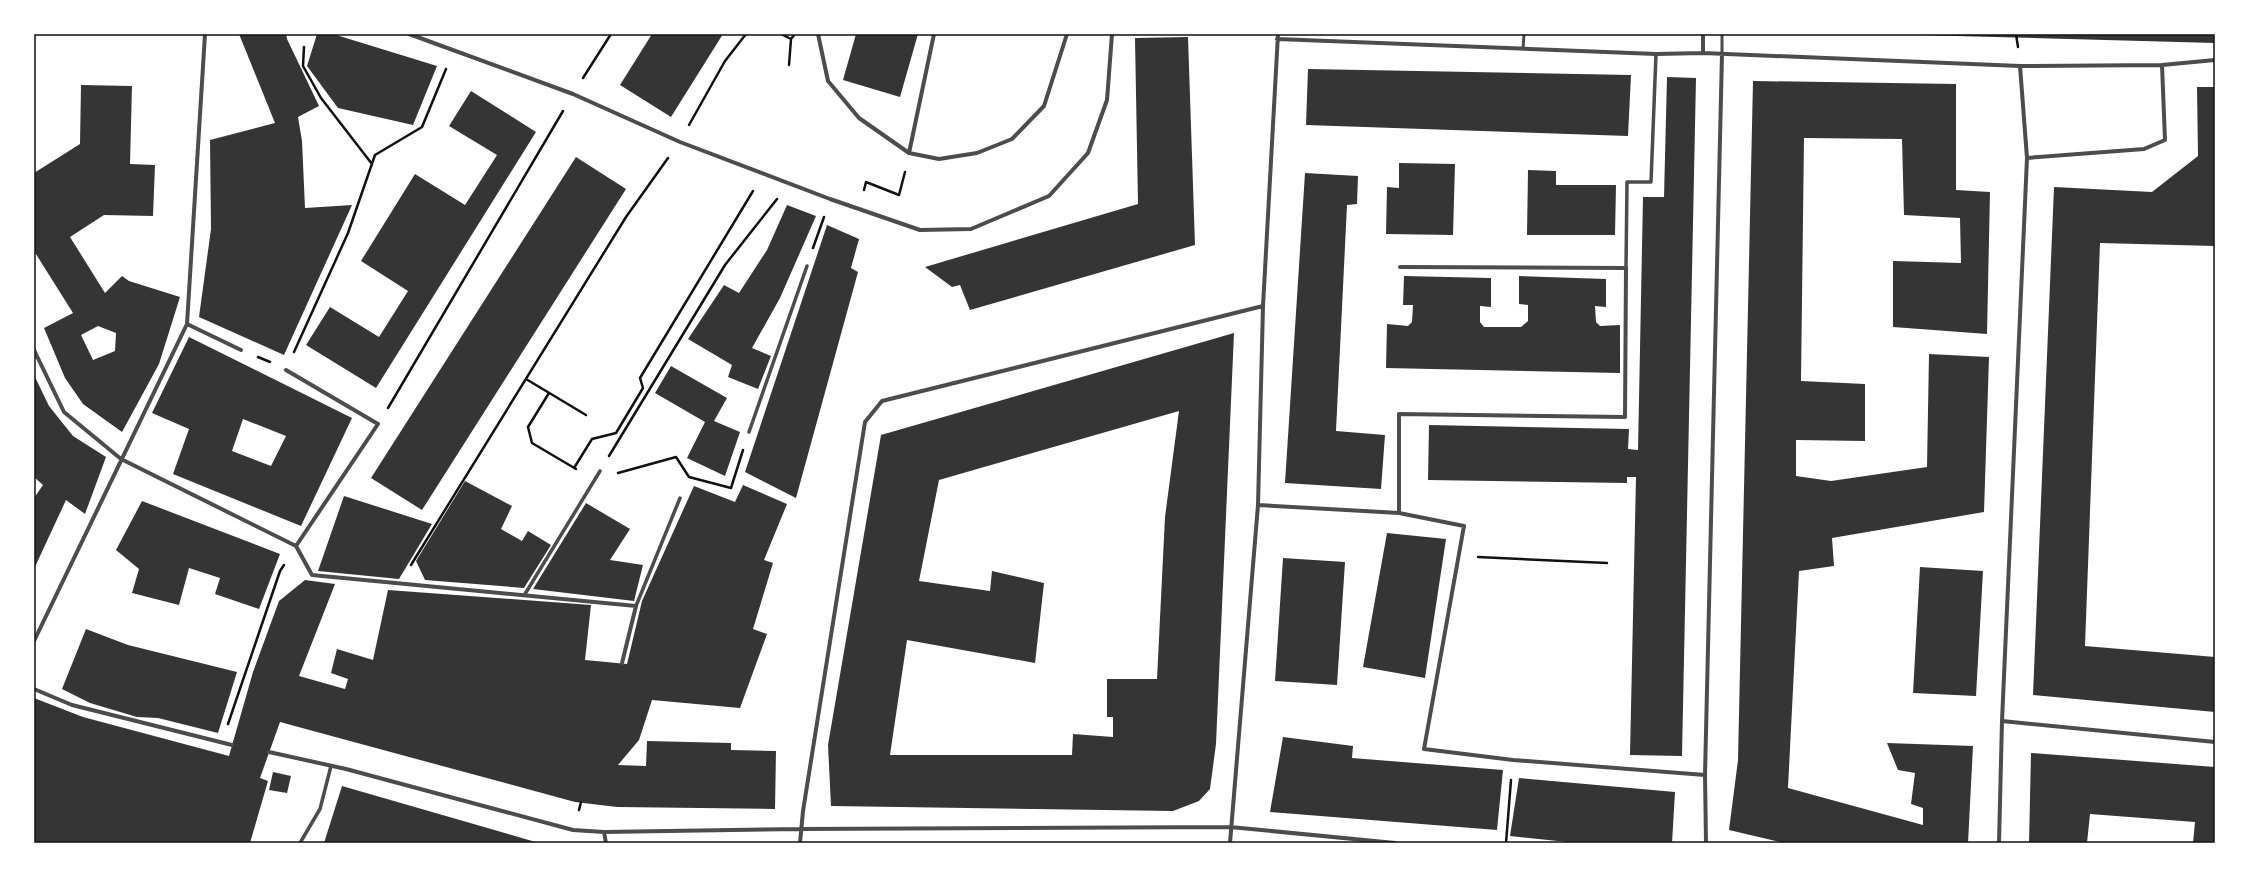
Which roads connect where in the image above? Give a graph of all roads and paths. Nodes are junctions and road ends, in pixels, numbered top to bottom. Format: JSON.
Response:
{"nodes":[{"id":1,"x":205,"y":34,"type":"edge"},
{"id":2,"x":409,"y":34,"type":"edge"},
{"id":3,"x":611,"y":34,"type":"edge"},
{"id":4,"x":746,"y":34,"type":"edge"},
{"id":5,"x":781,"y":34,"type":"edge"},
{"id":6,"x":795,"y":34,"type":"edge"},
{"id":7,"x":818,"y":34,"type":"edge"},
{"id":8,"x":934,"y":34,"type":"edge"},
{"id":9,"x":1068,"y":34,"type":"edge"},
{"id":10,"x":1112,"y":34,"type":"edge"},
{"id":11,"x":1273,"y":34,"type":"edge"},
{"id":12,"x":1278,"y":34,"type":"edge"},
{"id":13,"x":1524,"y":34,"type":"edge"},
{"id":14,"x":1703,"y":34,"type":"edge"},
{"id":15,"x":1722,"y":34,"type":"edge"},
{"id":16,"x":791,"y":39,"type":"junction"},
{"id":17,"x":1277,"y":39,"type":"junction"},
{"id":18,"x":304,"y":47,"type":"dead end"},
{"id":19,"x":1524,"y":49,"type":"junction"},
{"id":20,"x":454,"y":50,"type":"junction"},
{"id":21,"x":1656,"y":54,"type":"junction"},
{"id":22,"x":1703,"y":54,"type":"junction"},
{"id":23,"x":1722,"y":54,"type":"junction"},
{"id":24,"x":2215,"y":60,"type":"edge"},
{"id":25,"x":789,"y":65,"type":"dead end"},
{"id":26,"x":2162,"y":65,"type":"junction"},
{"id":27,"x":2020,"y":66,"type":"junction"},
{"id":28,"x":573,"y":94,"type":"junction"},
{"id":29,"x":680,"y":142,"type":"junction"},
{"id":30,"x":910,"y":152,"type":"junction"},
{"id":31,"x":2027,"y":158,"type":"junction"},
{"id":32,"x":372,"y":164,"type":"junction"},
{"id":33,"x":764,"y":174,"type":"junction"},
{"id":34,"x":789,"y":183,"type":"junction"},
{"id":35,"x":830,"y":199,"type":"junction"},
{"id":36,"x":856,"y":209,"type":"junction"},
{"id":37,"x":807,"y":266,"type":"joint"},
{"id":38,"x":1400,"y":267,"type":"dead end"},
{"id":39,"x":1626,"y":268,"type":"junction"},
{"id":40,"x":1263,"y":306,"type":"junction"},
{"id":41,"x":187,"y":324,"type":"junction"},
{"id":42,"x":34,"y":350,"type":"edge"},
{"id":43,"x":241,"y":350,"type":"joint"},
{"id":44,"x":286,"y":370,"type":"junction"},
{"id":45,"x":526,"y":379,"type":"junction"},
{"id":46,"x":549,"y":393,"type":"junction"},
{"id":47,"x":586,"y":415,"type":"dead end"},
{"id":48,"x":378,"y":424,"type":"junction"},
{"id":49,"x":750,"y":432,"type":"joint"},
{"id":50,"x":121,"y":459,"type":"junction"},
{"id":51,"x":574,"y":468,"type":"junction"},
{"id":52,"x":633,"y":469,"type":"dead end"},
{"id":53,"x":581,"y":472,"type":"dead end"},
{"id":54,"x":600,"y":472,"type":"joint"},
{"id":55,"x":680,"y":498,"type":"dead end"},
{"id":56,"x":1258,"y":505,"type":"junction"},
{"id":57,"x":1399,"y":513,"type":"junction"},
{"id":58,"x":296,"y":546,"type":"junction"},
{"id":59,"x":1474,"y":556,"type":"dead end"},
{"id":60,"x":1607,"y":563,"type":"dead end"},
{"id":61,"x":400,"y":584,"type":"junction"},
{"id":62,"x":525,"y":594,"type":"junction"},
{"id":63,"x":636,"y":606,"type":"junction"},
{"id":64,"x":34,"y":641,"type":"edge"},
{"id":65,"x":622,"y":663,"type":"dead end"},
{"id":66,"x":34,"y":689,"type":"edge"},
{"id":67,"x":2002,"y":721,"type":"junction"},
{"id":68,"x":2215,"y":742,"type":"edge"},
{"id":69,"x":222,"y":743,"type":"junction"},
{"id":70,"x":232,"y":745,"type":"dead end"},
{"id":71,"x":269,"y":752,"type":"dead end"},
{"id":72,"x":1513,"y":760,"type":"junction"},
{"id":73,"x":331,"y":766,"type":"junction"},
{"id":74,"x":1705,"y":775,"type":"junction"},
{"id":75,"x":1230,"y":827,"type":"junction"},
{"id":76,"x":800,"y":829,"type":"junction"},
{"id":77,"x":604,"y":832,"type":"junction"},
{"id":78,"x":300,"y":843,"type":"edge"},
{"id":79,"x":606,"y":843,"type":"edge"},
{"id":80,"x":800,"y":843,"type":"edge"},
{"id":81,"x":1230,"y":843,"type":"edge"},
{"id":82,"x":1395,"y":843,"type":"edge"},
{"id":83,"x":1506,"y":843,"type":"edge"},
{"id":84,"x":1706,"y":843,"type":"edge"},
{"id":85,"x":1999,"y":843,"type":"edge"}],
"edges":[{"from":1,"to":41,"type":"street"},
{"from":2,"to":20,"type":"street"},
{"from":3,"to":28,"type":"path"},
{"from":4,"to":29,"type":"path"},
{"from":5,"to":16,"type":"path"},
{"from":6,"to":16,"type":"path"},
{"from":7,"to":30,"type":"street"},
{"from":8,"to":30,"type":"street"},
{"from":9,"to":30,"type":"street"},
{"from":10,"to":36,"type":"street"},
{"from":11,"to":17,"type":"street"},
{"from":12,"to":17,"type":"street"},
{"from":13,"to":19,"type":"lane"},
{"from":14,"to":22,"type":"street"},
{"from":15,"to":23,"type":"lane"},
{"from":16,"to":25,"type":"path"},
{"from":17,"to":19,"type":"street"},
{"from":17,"to":40,"type":"street"},
{"from":18,"to":32,"type":"path"},
{"from":19,"to":21,"type":"street"},
{"from":20,"to":28,"type":"street"},
{"from":20,"to":32,"type":"path"},
{"from":21,"to":22,"type":"street"},
{"from":21,"to":39,"type":"street"},
{"from":22,"to":23,"type":"street"},
{"from":23,"to":27,"type":"street"},
{"from":23,"to":74,"type":"street"},
{"from":24,"to":26,"type":"street"},
{"from":26,"to":27,"type":"street"},
{"from":26,"to":31,"type":"street"},
{"from":27,"to":31,"type":"street"},
{"from":28,"to":29,"type":"street"},
{"from":28,"to":48,"type":"path"},
{"from":29,"to":33,"type":"street"},
{"from":29,"to":45,"type":"path"},
{"from":30,"to":36,"type":"path"},
{"from":31,"to":67,"type":"street"},
{"from":32,"to":44,"type":"path"},
{"from":33,"to":34,"type":"street"},
{"from":33,"to":51,"type":"path"},
{"from":34,"to":35,"type":"street"},
{"from":34,"to":54,"type":"path"},
{"from":35,"to":36,"type":"street"},
{"from":35,"to":37,"type":"path"},
{"from":37,"to":49,"type":"street"},
{"from":38,"to":39,"type":"street"},
{"from":39,"to":57,"type":"street"},
{"from":40,"to":56,"type":"street"},
{"from":40,"to":76,"type":"street"},
{"from":41,"to":43,"type":"street"},
{"from":41,"to":50,"type":"street"},
{"from":42,"to":50,"type":"street"},
{"from":43,"to":44,"type":"path"},
{"from":44,"to":48,"type":"street"},
{"from":45,"to":46,"type":"path"},
{"from":45,"to":61,"type":"path"},
{"from":46,"to":47,"type":"path"},
{"from":46,"to":51,"type":"path"},
{"from":48,"to":58,"type":"street"},
{"from":49,"to":52,"type":"path"},
{"from":50,"to":58,"type":"street"},
{"from":50,"to":64,"type":"street"},
{"from":51,"to":53,"type":"path"},
{"from":54,"to":62,"type":"street"},
{"from":55,"to":63,"type":"street"},
{"from":56,"to":57,"type":"street"},
{"from":56,"to":75,"type":"street"},
{"from":57,"to":72,"type":"street"},
{"from":58,"to":61,"type":"street"},
{"from":58,"to":69,"type":"path"},
{"from":59,"to":60,"type":"path"},
{"from":61,"to":62,"type":"street"},
{"from":62,"to":63,"type":"street"},
{"from":63,"to":65,"type":"street"},
{"from":66,"to":69,"type":"street"},
{"from":67,"to":68,"type":"street"},
{"from":67,"to":85,"type":"street"},
{"from":69,"to":70,"type":"street"},
{"from":71,"to":73,"type":"street"},
{"from":72,"to":74,"type":"street"},
{"from":72,"to":83,"type":"path"},
{"from":73,"to":77,"type":"street"},
{"from":73,"to":78,"type":"street"},
{"from":74,"to":84,"type":"street"},
{"from":75,"to":76,"type":"street"},
{"from":75,"to":81,"type":"street"},
{"from":75,"to":82,"type":"street"},
{"from":76,"to":77,"type":"street"},
{"from":76,"to":80,"type":"street"},
{"from":77,"to":79,"type":"street"}]}
